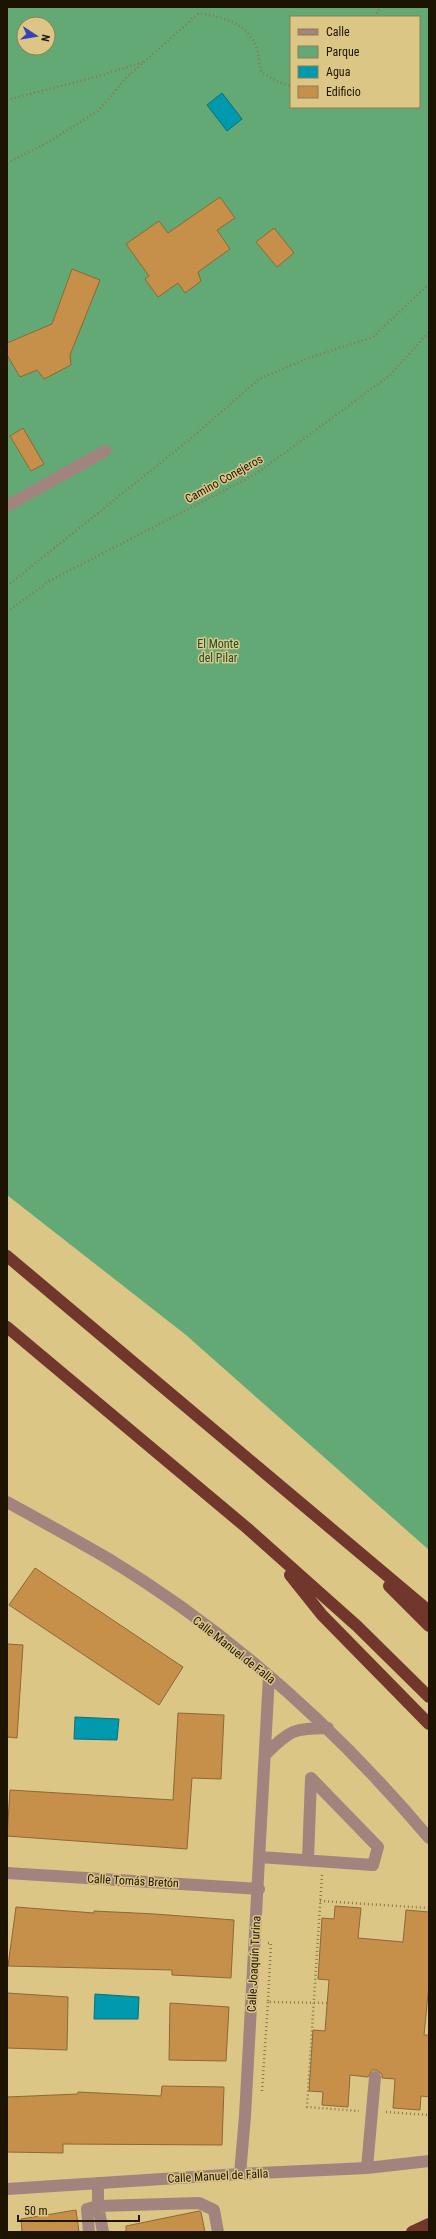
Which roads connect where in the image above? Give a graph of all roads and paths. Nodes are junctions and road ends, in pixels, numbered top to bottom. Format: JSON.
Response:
{"nodes":[{"id":1,"x":380,"y":7,"type":"edge"},
{"id":2,"x":376,"y":16,"type":"edge"},
{"id":3,"x":145,"y":61,"type":"junction"},
{"id":4,"x":290,"y":86,"type":"edge"},
{"id":5,"x":7,"y":100,"type":"edge"},
{"id":6,"x":7,"y":163,"type":"edge"},
{"id":7,"x":429,"y":284,"type":"edge"},
{"id":8,"x":429,"y":332,"type":"edge"},
{"id":9,"x":105,"y":451,"type":"dead end"},
{"id":10,"x":7,"y":506,"type":"edge"},
{"id":11,"x":7,"y":586,"type":"edge"},
{"id":12,"x":7,"y":612,"type":"edge"},
{"id":13,"x":7,"y":1256,"type":"edge"},
{"id":14,"x":7,"y":1327,"type":"edge"},
{"id":15,"x":7,"y":1502,"type":"edge"},
{"id":16,"x":327,"y":1524,"type":"junction"},
{"id":17,"x":270,"y":1549,"type":"junction"},
{"id":18,"x":429,"y":1611,"type":"edge"},
{"id":19,"x":429,"y":1626,"type":"edge"},
{"id":20,"x":270,"y":1676,"type":"junction"},
{"id":21,"x":429,"y":1697,"type":"edge"},
{"id":22,"x":429,"y":1724,"type":"edge"},
{"id":23,"x":328,"y":1728,"type":"junction"},
{"id":24,"x":266,"y":1754,"type":"junction"},
{"id":25,"x":429,"y":1838,"type":"edge"},
{"id":26,"x":260,"y":1857,"type":"junction"},
{"id":27,"x":308,"y":1860,"type":"junction"},
{"id":28,"x":323,"y":1861,"type":"junction"},
{"id":29,"x":7,"y":1873,"type":"edge"},
{"id":30,"x":258,"y":1889,"type":"junction"},
{"id":31,"x":320,"y":1901,"type":"junction"},
{"id":32,"x":429,"y":1908,"type":"edge"},
{"id":33,"x":255,"y":1942,"type":"junction"},
{"id":34,"x":313,"y":2004,"type":"junction"},
{"id":35,"x":327,"y":2004,"type":"dead end"},
{"id":36,"x":375,"y":2077,"type":"dead end"},
{"id":37,"x":374,"y":2112,"type":"junction"},
{"id":38,"x":429,"y":2115,"type":"edge"},
{"id":39,"x":429,"y":2161,"type":"edge"},
{"id":40,"x":367,"y":2168,"type":"junction"},
{"id":41,"x":240,"y":2174,"type":"junction"},
{"id":42,"x":98,"y":2183,"type":"junction"},
{"id":43,"x":7,"y":2189,"type":"edge"},
{"id":44,"x":93,"y":2207,"type":"junction"},
{"id":45,"x":429,"y":2224,"type":"edge"},
{"id":46,"x":89,"y":2232,"type":"edge"},
{"id":47,"x":103,"y":2232,"type":"edge"},
{"id":48,"x":218,"y":2232,"type":"edge"},
{"id":49,"x":412,"y":2232,"type":"edge"}],
"edges":[{"from":1,"to":2,"type":"path"},
{"from":3,"to":4,"type":"path"},
{"from":3,"to":5,"type":"path"},
{"from":3,"to":6,"type":"path"},
{"from":7,"to":11,"type":"path"},
{"from":8,"to":12,"type":"path","name":"Camino Conejeros"},
{"from":9,"to":10,"type":"street"},
{"from":13,"to":16,"type":"highway"},
{"from":14,"to":17,"type":"highway"},
{"from":15,"to":20,"type":"street","name":"Calle Manuel de Falla"},
{"from":16,"to":18,"type":"highway"},
{"from":16,"to":19,"type":"highway"},
{"from":17,"to":21,"type":"highway"},
{"from":17,"to":22,"type":"highway"},
{"from":20,"to":23,"type":"street","name":"Calle Manuel de Falla"},
{"from":20,"to":24,"type":"street","name":"Calle Joaquín Turina"},
{"from":23,"to":24,"type":"street"},
{"from":23,"to":25,"type":"street","name":"Calle Manuel de Falla"},
{"from":24,"to":26,"type":"street","name":"Calle Joaquín Turina"},
{"from":26,"to":27,"type":"street"},
{"from":26,"to":30,"type":"street","name":"Calle Joaquín Turina"},
{"from":27,"to":28,"type":"street"},
{"from":27,"to":28,"type":"street"},
{"from":28,"to":31,"type":"path"},
{"from":29,"to":30,"type":"street","name":"Calle Tomás Bretón"},
{"from":30,"to":33,"type":"street","name":"Calle Joaquín Turina"},
{"from":31,"to":32,"type":"path"},
{"from":31,"to":34,"type":"path"},
{"from":33,"to":34,"type":"path"},
{"from":33,"to":41,"type":"street","name":"Calle Joaquín Turina"},
{"from":34,"to":35,"type":"path"},
{"from":34,"to":37,"type":"path"},
{"from":36,"to":37,"type":"street"},
{"from":37,"to":38,"type":"path"},
{"from":37,"to":40,"type":"street"},
{"from":39,"to":40,"type":"street","name":"Calle Manuel de Falla"},
{"from":40,"to":41,"type":"street","name":"Calle Manuel de Falla"},
{"from":41,"to":42,"type":"street","name":"Calle Manuel de Falla"},
{"from":42,"to":43,"type":"street","name":"Calle Manuel de Falla"},
{"from":42,"to":44,"type":"street"},
{"from":44,"to":46,"type":"street"},
{"from":44,"to":47,"type":"street"},
{"from":44,"to":48,"type":"street"},
{"from":45,"to":49,"type":"highway"}]}
